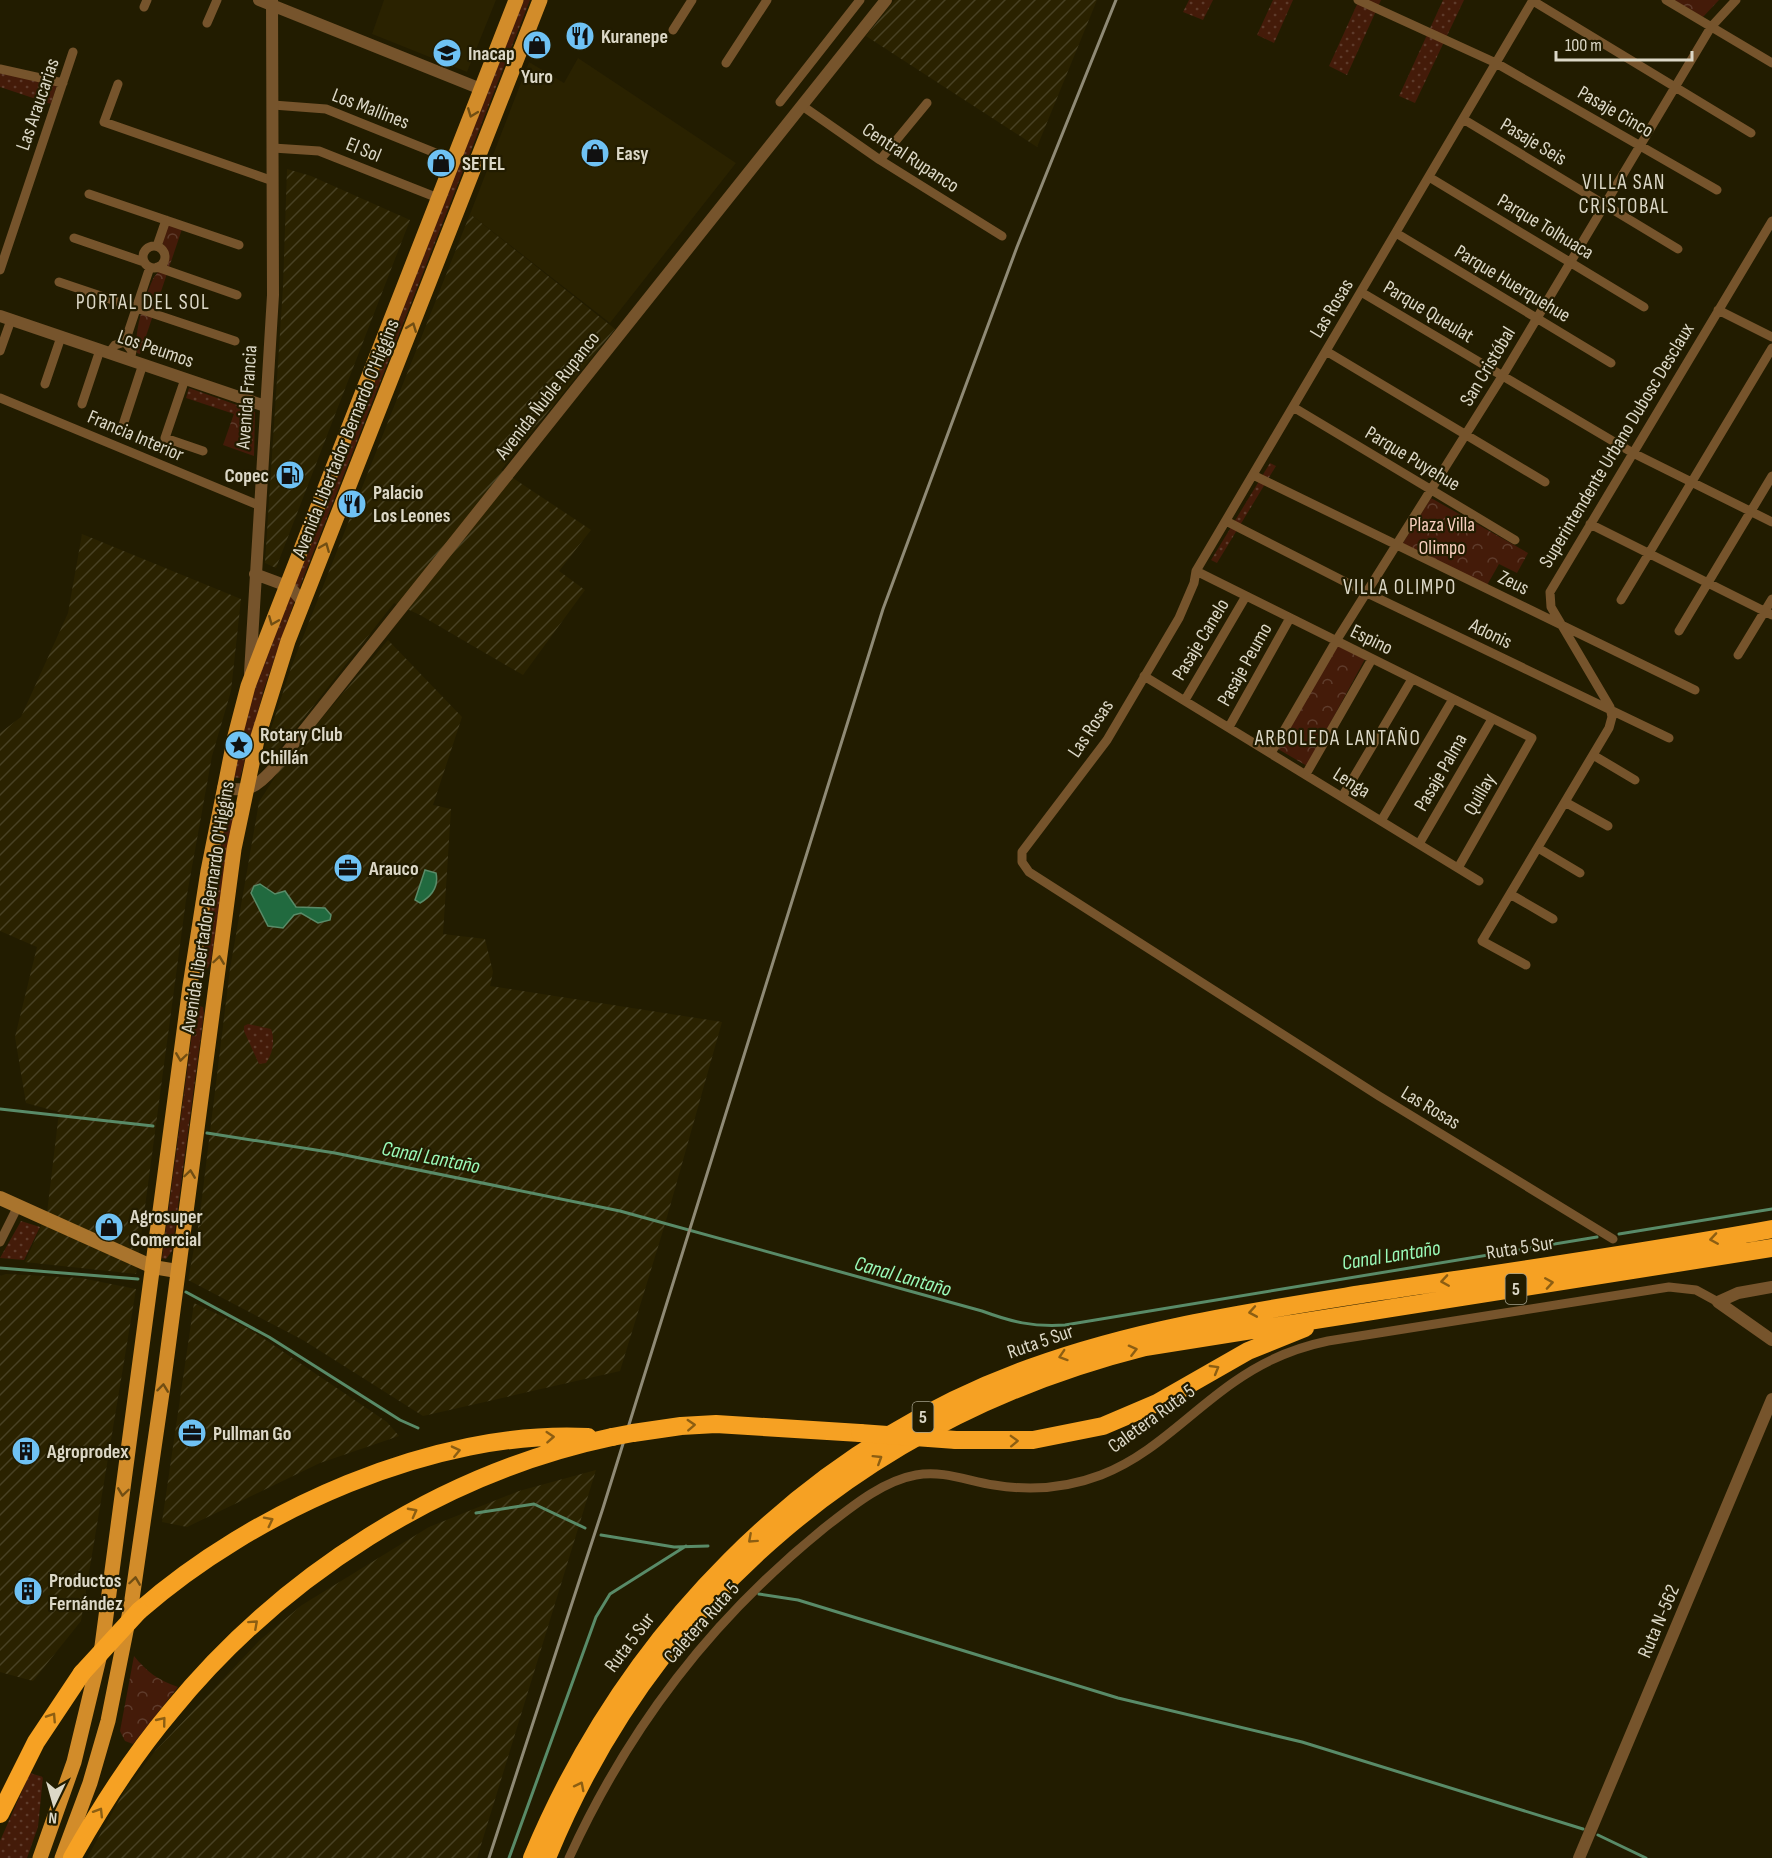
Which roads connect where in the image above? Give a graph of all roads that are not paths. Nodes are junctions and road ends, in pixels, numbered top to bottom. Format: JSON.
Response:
{"nodes":[{"id":1,"x":217,"y":0,"type":"edge"},
{"id":2,"x":259,"y":0,"type":"edge"},
{"id":3,"x":516,"y":0,"type":"edge"},
{"id":4,"x":540,"y":0,"type":"edge"},
{"id":5,"x":692,"y":0,"type":"edge"},
{"id":6,"x":767,"y":0,"type":"edge"},
{"id":7,"x":1358,"y":0,"type":"edge"},
{"id":8,"x":1533,"y":0,"type":"edge"},
{"id":9,"x":1666,"y":0,"type":"edge"},
{"id":10,"x":1736,"y":0,"type":"edge"},
{"id":11,"x":858,"y":1,"type":"edge"},
{"id":12,"x":272,"y":3,"type":"edge"},
{"id":13,"x":882,"y":5,"type":"edge"},
{"id":14,"x":207,"y":23,"type":"dead end"},
{"id":15,"x":1710,"y":27,"type":"junction"},
{"id":16,"x":673,"y":30,"type":"dead end"},
{"id":17,"x":73,"y":52,"type":"dead end"},
{"id":18,"x":726,"y":63,"type":"dead end"},
{"id":19,"x":1496,"y":63,"type":"junction"},
{"id":20,"x":1772,"y":63,"type":"edge"},
{"id":21,"x":0,"y":69,"type":"edge"},
{"id":22,"x":63,"y":83,"type":"junction"},
{"id":23,"x":118,"y":84,"type":"dead end"},
{"id":24,"x":1675,"y":87,"type":"junction"},
{"id":25,"x":481,"y":89,"type":"junction"},
{"id":26,"x":780,"y":102,"type":"dead end"},
{"id":27,"x":927,"y":104,"type":"dead end"},
{"id":28,"x":273,"y":105,"type":"junction"},
{"id":29,"x":801,"y":105,"type":"junction"},
{"id":30,"x":1463,"y":119,"type":"junction"},
{"id":31,"x":1751,"y":133,"type":"dead end"},
{"id":32,"x":1640,"y":145,"type":"junction"},
{"id":33,"x":273,"y":148,"type":"junction"},
{"id":34,"x":453,"y":160,"type":"junction"},
{"id":35,"x":880,"y":160,"type":"junction"},
{"id":36,"x":1429,"y":177,"type":"junction"},
{"id":37,"x":273,"y":182,"type":"junction"},
{"id":38,"x":1717,"y":190,"type":"dead end"},
{"id":39,"x":89,"y":194,"type":"dead end"},
{"id":40,"x":438,"y":198,"type":"junction"},
{"id":41,"x":1605,"y":205,"type":"junction"},
{"id":42,"x":166,"y":220,"type":"junction"},
{"id":43,"x":1772,"y":221,"type":"edge"},
{"id":44,"x":1396,"y":232,"type":"junction"},
{"id":45,"x":1002,"y":236,"type":"dead end"},
{"id":46,"x":74,"y":238,"type":"dead end"},
{"id":47,"x":239,"y":245,"type":"dead end"},
{"id":48,"x":157,"y":246,"type":"junction"},
{"id":49,"x":1678,"y":249,"type":"dead end"},
{"id":50,"x":1570,"y":262,"type":"junction"},
{"id":51,"x":150,"y":265,"type":"junction"},
{"id":52,"x":0,"y":270,"type":"edge"},
{"id":53,"x":59,"y":282,"type":"dead end"},
{"id":54,"x":1361,"y":292,"type":"junction"},
{"id":55,"x":237,"y":295,"type":"dead end"},
{"id":56,"x":1644,"y":307,"type":"dead end"},
{"id":57,"x":136,"y":308,"type":"junction"},
{"id":58,"x":1718,"y":310,"type":"junction"},
{"id":59,"x":5,"y":318,"type":"edge"},
{"id":60,"x":1536,"y":318,"type":"junction"},
{"id":61,"x":61,"y":336,"type":"junction"},
{"id":62,"x":1772,"y":337,"type":"edge"},
{"id":63,"x":235,"y":341,"type":"dead end"},
{"id":64,"x":125,"y":342,"type":"junction"},
{"id":65,"x":1772,"y":348,"type":"edge"},
{"id":66,"x":0,"y":351,"type":"edge"},
{"id":67,"x":104,"y":351,"type":"junction"},
{"id":68,"x":378,"y":351,"type":"junction"},
{"id":69,"x":1326,"y":351,"type":"junction"},
{"id":70,"x":130,"y":360,"type":"junction"},
{"id":71,"x":398,"y":362,"type":"junction"},
{"id":72,"x":1611,"y":363,"type":"dead end"},
{"id":73,"x":143,"y":364,"type":"junction"},
{"id":74,"x":1503,"y":375,"type":"junction"},
{"id":75,"x":185,"y":379,"type":"junction"},
{"id":76,"x":45,"y":384,"type":"dead end"},
{"id":77,"x":0,"y":398,"type":"edge"},
{"id":78,"x":82,"y":404,"type":"dead end"},
{"id":79,"x":265,"y":406,"type":"junction"},
{"id":80,"x":1293,"y":407,"type":"junction"},
{"id":81,"x":123,"y":425,"type":"dead end"},
{"id":82,"x":1466,"y":434,"type":"junction"},
{"id":83,"x":203,"y":451,"type":"dead end"},
{"id":84,"x":1633,"y":453,"type":"junction"},
{"id":85,"x":1253,"y":475,"type":"junction"},
{"id":86,"x":1772,"y":476,"type":"edge"},
{"id":87,"x":1545,"y":482,"type":"dead end"},
{"id":88,"x":1692,"y":482,"type":"junction"},
{"id":89,"x":1431,"y":490,"type":"junction"},
{"id":90,"x":258,"y":505,"type":"junction"},
{"id":91,"x":1751,"y":512,"type":"junction"},
{"id":92,"x":1226,"y":521,"type":"junction"},
{"id":93,"x":1772,"y":522,"type":"edge"},
{"id":94,"x":1590,"y":524,"type":"junction"},
{"id":95,"x":1515,"y":540,"type":"dead end"},
{"id":96,"x":1397,"y":545,"type":"junction"},
{"id":97,"x":1649,"y":553,"type":"junction"},
{"id":98,"x":1196,"y":572,"type":"junction"},
{"id":99,"x":255,"y":574,"type":"junction"},
{"id":100,"x":1708,"y":583,"type":"junction"},
{"id":101,"x":286,"y":585,"type":"junction"},
{"id":102,"x":1367,"y":593,"type":"junction"},
{"id":103,"x":1246,"y":597,"type":"junction"},
{"id":104,"x":1772,"y":599,"type":"edge"},
{"id":105,"x":1621,"y":600,"type":"dead end"},
{"id":106,"x":303,"y":602,"type":"junction"},
{"id":107,"x":1768,"y":613,"type":"edge"},
{"id":108,"x":1290,"y":618,"type":"junction"},
{"id":109,"x":1561,"y":625,"type":"junction"},
{"id":110,"x":1679,"y":631,"type":"dead end"},
{"id":111,"x":1336,"y":641,"type":"junction"},
{"id":112,"x":1738,"y":656,"type":"dead end"},
{"id":113,"x":1372,"y":659,"type":"junction"},
{"id":114,"x":1144,"y":676,"type":"junction"},
{"id":115,"x":1412,"y":679,"type":"junction"},
{"id":116,"x":248,"y":686,"type":"junction"},
{"id":117,"x":1695,"y":690,"type":"dead end"},
{"id":118,"x":1453,"y":699,"type":"junction"},
{"id":119,"x":1185,"y":700,"type":"junction"},
{"id":120,"x":1611,"y":712,"type":"junction"},
{"id":121,"x":1492,"y":718,"type":"junction"},
{"id":122,"x":1229,"y":727,"type":"junction"},
{"id":123,"x":1532,"y":738,"type":"joint"},
{"id":124,"x":1669,"y":738,"type":"dead end"},
{"id":125,"x":1271,"y":753,"type":"junction"},
{"id":126,"x":1593,"y":755,"type":"junction"},
{"id":127,"x":1305,"y":774,"type":"junction"},
{"id":128,"x":1635,"y":780,"type":"dead end"},
{"id":129,"x":223,"y":788,"type":"junction"},
{"id":130,"x":245,"y":791,"type":"junction"},
{"id":131,"x":1342,"y":797,"type":"junction"},
{"id":132,"x":1565,"y":802,"type":"junction"},
{"id":133,"x":1381,"y":821,"type":"junction"},
{"id":134,"x":1608,"y":826,"type":"dead end"},
{"id":135,"x":1419,"y":844,"type":"junction"},
{"id":136,"x":1538,"y":848,"type":"junction"},
{"id":137,"x":1458,"y":868,"type":"junction"},
{"id":138,"x":1580,"y":873,"type":"dead end"},
{"id":139,"x":1479,"y":881,"type":"dead end"},
{"id":140,"x":1510,"y":894,"type":"junction"},
{"id":141,"x":1553,"y":919,"type":"dead end"},
{"id":142,"x":1526,"y":965,"type":"dead end"},
{"id":143,"x":190,"y":986,"type":"junction"},
{"id":144,"x":215,"y":990,"type":"junction"},
{"id":145,"x":0,"y":1198,"type":"edge"},
{"id":146,"x":18,"y":1206,"type":"junction"},
{"id":147,"x":1772,"y":1229,"type":"edge"},
{"id":148,"x":1613,"y":1239,"type":"dead end"},
{"id":149,"x":0,"y":1242,"type":"edge"},
{"id":150,"x":1772,"y":1248,"type":"edge"},
{"id":151,"x":153,"y":1268,"type":"junction"},
{"id":152,"x":177,"y":1271,"type":"junction"},
{"id":153,"x":1772,"y":1287,"type":"edge"},
{"id":154,"x":1718,"y":1302,"type":"junction"},
{"id":155,"x":1346,"y":1315,"type":"junction"},
{"id":156,"x":1772,"y":1340,"type":"edge"},
{"id":157,"x":1772,"y":1399,"type":"edge"},
{"id":158,"x":608,"y":1438,"type":"junction"},
{"id":159,"x":0,"y":1814,"type":"edge"},
{"id":160,"x":40,"y":1858,"type":"edge"},
{"id":161,"x":62,"y":1858,"type":"edge"},
{"id":162,"x":72,"y":1858,"type":"edge"},
{"id":163,"x":532,"y":1858,"type":"edge"},
{"id":164,"x":547,"y":1858,"type":"edge"},
{"id":165,"x":569,"y":1858,"type":"edge"},
{"id":166,"x":1579,"y":1858,"type":"edge"}],
"edges":[{"from":1,"to":14,"type":"street"},
{"from":2,"to":12,"type":"street"},
{"from":3,"to":25,"type":"main road","name":"Avenida Libertador Bernardo O'Higgins"},
{"from":71,"to":4,"type":"main road","name":"Avenida Libertador Bernardo O'Higgins","one_way":true},
{"from":5,"to":16,"type":"street"},
{"from":6,"to":18,"type":"street"},
{"from":7,"to":19,"type":"street","name":"Pasaje Cinco"},
{"from":8,"to":19,"type":"street","name":"Las Rosas"},
{"from":8,"to":24,"type":"street"},
{"from":9,"to":15,"type":"street"},
{"from":10,"to":15,"type":"street","name":"San Cristóbal"},
{"from":11,"to":13,"type":"street"},
{"from":11,"to":26,"type":"street"},
{"from":12,"to":25,"type":"street"},
{"from":12,"to":28,"type":"street","name":"Avenida Francia"},
{"from":13,"to":29,"type":"street","name":"Avenida Ñuble Rupanco"},
{"from":15,"to":20,"type":"street"},
{"from":15,"to":24,"type":"street","name":"San Cristóbal"},
{"from":17,"to":22,"type":"street","name":"Las Araucarias"},
{"from":19,"to":30,"type":"street","name":"Las Rosas"},
{"from":19,"to":32,"type":"street","name":"Pasaje Cinco"},
{"from":21,"to":22,"type":"street"},
{"from":22,"to":52,"type":"street","name":"Las Araucarias"},
{"from":23,"to":37,"type":"street"},
{"from":24,"to":31,"type":"street"},
{"from":24,"to":32,"type":"street","name":"San Cristóbal"},
{"from":25,"to":34,"type":"main road","name":"Avenida Libertador Bernardo O'Higgins","one_way":true},
{"from":27,"to":35,"type":"street"},
{"from":28,"to":33,"type":"street","name":"Avenida Francia"},
{"from":28,"to":34,"type":"street","name":"Los Mallines"},
{"from":29,"to":35,"type":"street","name":"Central Rupanco"},
{"from":29,"to":130,"type":"street","name":"Avenida Ñuble Rupanco"},
{"from":30,"to":36,"type":"street","name":"Las Rosas"},
{"from":30,"to":41,"type":"street","name":"Pasaje Seis"},
{"from":32,"to":38,"type":"street","name":"Pasaje Cinco"},
{"from":32,"to":41,"type":"street","name":"San Cristóbal"},
{"from":33,"to":37,"type":"street","name":"Avenida Francia"},
{"from":33,"to":40,"type":"street","name":"El Sol"},
{"from":34,"to":40,"type":"main road","name":"Avenida Libertador Bernardo O'Higgins"},
{"from":35,"to":45,"type":"street","name":"Central Rupanco"},
{"from":36,"to":44,"type":"street","name":"Las Rosas"},
{"from":36,"to":50,"type":"street","name":"Parque Tolhuaca"},
{"from":37,"to":79,"type":"street","name":"Avenida Francia"},
{"from":39,"to":42,"type":"street"},
{"from":40,"to":68,"type":"main road","name":"Avenida Libertador Bernardo O'Higgins"},
{"from":41,"to":49,"type":"street","name":"Pasaje Seis"},
{"from":41,"to":50,"type":"street","name":"San Cristóbal"},
{"from":42,"to":47,"type":"street"},
{"from":42,"to":48,"type":"street"},
{"from":43,"to":58,"type":"street","name":"Superintendente Urbano Dubosc Desclaux"},
{"from":44,"to":54,"type":"street","name":"Las Rosas"},
{"from":44,"to":60,"type":"street","name":"Parque Huerquehue"},
{"from":46,"to":51,"type":"street"},
{"from":48,"to":51,"type":"street"},
{"from":48,"to":51,"type":"street"},
{"from":50,"to":56,"type":"street","name":"Parque Tolhuaca"},
{"from":50,"to":60,"type":"street","name":"San Cristóbal"},
{"from":51,"to":55,"type":"street"},
{"from":51,"to":57,"type":"street"},
{"from":53,"to":57,"type":"street"},
{"from":54,"to":69,"type":"street","name":"Las Rosas"},
{"from":54,"to":74,"type":"street","name":"Parque Queulat"},
{"from":57,"to":63,"type":"street"},
{"from":57,"to":64,"type":"street"},
{"from":58,"to":62,"type":"street"},
{"from":58,"to":84,"type":"street","name":"Superintendente Urbano Dubosc Desclaux"},
{"from":59,"to":61,"type":"street","name":"Los Peumos"},
{"from":59,"to":66,"type":"street"},
{"from":60,"to":72,"type":"street","name":"Parque Huerquehue"},
{"from":60,"to":74,"type":"street","name":"San Cristóbal"},
{"from":61,"to":67,"type":"street","name":"Los Peumos"},
{"from":61,"to":76,"type":"street"},
{"from":64,"to":67,"type":"street"},
{"from":64,"to":70,"type":"street"},
{"from":65,"to":88,"type":"street"},
{"from":67,"to":70,"type":"street","name":"Los Peumos"},
{"from":67,"to":78,"type":"street"},
{"from":68,"to":71,"type":"main road"},
{"from":68,"to":101,"type":"main road","name":"Avenida Libertador Bernardo O'Higgins"},
{"from":69,"to":80,"type":"street","name":"Las Rosas"},
{"from":69,"to":82,"type":"street"},
{"from":70,"to":73,"type":"street","name":"Los Peumos"},
{"from":106,"to":71,"type":"main road","name":"Avenida Libertador Bernardo O'Higgins","one_way":true},
{"from":73,"to":75,"type":"street","name":"Los Peumos"},
{"from":73,"to":81,"type":"street"},
{"from":74,"to":82,"type":"street","name":"San Cristóbal"},
{"from":74,"to":84,"type":"street","name":"Parque Queulat"},
{"from":75,"to":79,"type":"street","name":"Los Peumos"},
{"from":75,"to":83,"type":"street"},
{"from":77,"to":90,"type":"street","name":"Francia Interior"},
{"from":79,"to":90,"type":"street","name":"Avenida Francia"},
{"from":80,"to":85,"type":"street","name":"Las Rosas"},
{"from":80,"to":89,"type":"street","name":"Parque Puyehue"},
{"from":82,"to":87,"type":"street"},
{"from":82,"to":89,"type":"street","name":"San Cristóbal"},
{"from":84,"to":88,"type":"street","name":"Parque Queulat"},
{"from":84,"to":94,"type":"street","name":"Superintendente Urbano Dubosc Desclaux"},
{"from":85,"to":92,"type":"street","name":"Las Rosas"},
{"from":85,"to":96,"type":"street","name":"Zeus"},
{"from":86,"to":91,"type":"street"},
{"from":88,"to":91,"type":"street","name":"Parque Queulat"},
{"from":88,"to":97,"type":"street"},
{"from":89,"to":95,"type":"street","name":"Parque Puyehue"},
{"from":89,"to":96,"type":"street","name":"San Cristóbal"},
{"from":90,"to":99,"type":"street","name":"Avenida Francia"},
{"from":91,"to":93,"type":"street","name":"Parque Queulat"},
{"from":91,"to":100,"type":"street"},
{"from":92,"to":98,"type":"street","name":"Las Rosas"},
{"from":92,"to":102,"type":"street","name":"Adonis"},
{"from":94,"to":97,"type":"street"},
{"from":94,"to":109,"type":"street","name":"Superintendente Urbano Dubosc Desclaux"},
{"from":96,"to":102,"type":"street","name":"San Cristóbal"},
{"from":96,"to":109,"type":"street","name":"Zeus"},
{"from":97,"to":100,"type":"street"},
{"from":97,"to":105,"type":"street"},
{"from":98,"to":103,"type":"street","name":"Espino"},
{"from":98,"to":114,"type":"street","name":"Las Rosas"},
{"from":99,"to":101,"type":"street"},
{"from":99,"to":116,"type":"street","name":"Avenida Francia"},
{"from":100,"to":107,"type":"street"},
{"from":100,"to":110,"type":"street"},
{"from":101,"to":106,"type":"street"},
{"from":101,"to":116,"type":"main road","name":"Avenida Libertador Bernardo O'Higgins","one_way":true},
{"from":102,"to":111,"type":"street","name":"San Cristóbal"},
{"from":102,"to":120,"type":"street","name":"Adonis"},
{"from":103,"to":108,"type":"street","name":"Espino"},
{"from":103,"to":119,"type":"street","name":"Pasaje Canelo"},
{"from":104,"to":107,"type":"street"},
{"from":106,"to":130,"type":"main road","name":"Avenida Libertador Bernardo O'Higgins"},
{"from":107,"to":112,"type":"street"},
{"from":108,"to":111,"type":"street","name":"Espino"},
{"from":108,"to":122,"type":"street","name":"Pasaje Peumo"},
{"from":109,"to":117,"type":"street","name":"Zeus"},
{"from":109,"to":120,"type":"street","name":"Superintendente Urbano Dubosc Desclaux"},
{"from":111,"to":113,"type":"street","name":"Espino"},
{"from":111,"to":125,"type":"street","name":"San Cristóbal"},
{"from":113,"to":115,"type":"street","name":"Espino"},
{"from":113,"to":127,"type":"street"},
{"from":114,"to":119,"type":"street","name":"Lenga"},
{"from":114,"to":148,"type":"street","name":"Las Rosas"},
{"from":115,"to":118,"type":"street","name":"Espino"},
{"from":115,"to":131,"type":"street"},
{"from":116,"to":129,"type":"main road","name":"Avenida Libertador Bernardo O'Higgins"},
{"from":118,"to":121,"type":"street","name":"Espino"},
{"from":118,"to":133,"type":"street"},
{"from":119,"to":122,"type":"street","name":"Lenga"},
{"from":120,"to":124,"type":"street","name":"Adonis"},
{"from":120,"to":126,"type":"street"},
{"from":121,"to":123,"type":"street","name":"Espino"},
{"from":121,"to":135,"type":"street","name":"Pasaje Palma"},
{"from":122,"to":125,"type":"street","name":"Lenga"},
{"from":123,"to":137,"type":"street","name":"Quillay"},
{"from":125,"to":127,"type":"street","name":"Lenga"},
{"from":126,"to":128,"type":"street"},
{"from":126,"to":132,"type":"street"},
{"from":127,"to":131,"type":"street","name":"Lenga"},
{"from":129,"to":130,"type":"street"},
{"from":129,"to":143,"type":"main road","name":"Avenida Libertador Bernardo O'Higgins"},
{"from":144,"to":130,"type":"main road","name":"Avenida Libertador Bernardo O'Higgins","one_way":true},
{"from":131,"to":133,"type":"street","name":"Lenga"},
{"from":132,"to":134,"type":"street"},
{"from":132,"to":136,"type":"street"},
{"from":133,"to":135,"type":"street","name":"Lenga"},
{"from":135,"to":137,"type":"street","name":"Lenga"},
{"from":136,"to":138,"type":"street"},
{"from":136,"to":140,"type":"street"},
{"from":137,"to":139,"type":"street","name":"Lenga"},
{"from":140,"to":141,"type":"street"},
{"from":140,"to":142,"type":"street"},
{"from":143,"to":144,"type":"main road"},
{"from":143,"to":151,"type":"main road","name":"Avenida Libertador Bernardo O'Higgins","one_way":true},
{"from":152,"to":144,"type":"main road","name":"Avenida Libertador Bernardo O'Higgins","one_way":true},
{"from":145,"to":146,"type":"main road"},
{"from":146,"to":149,"type":"street"},
{"from":146,"to":151,"type":"main road"},
{"from":147,"to":163,"type":"highway","name":"Ruta 5 Sur","number":"5","one_way":true},
{"from":155,"to":150,"type":"highway","name":"Ruta 5 Sur","number":"5","one_way":true},
{"from":151,"to":152,"type":"main road"},
{"from":151,"to":160,"type":"main road","name":"Avenida Libertador Bernardo O'Higgins","one_way":true},
{"from":161,"to":152,"type":"main road","name":"Avenida Libertador Bernardo O'Higgins","one_way":true},
{"from":153,"to":154,"type":"street"},
{"from":154,"to":156,"type":"street"},
{"from":154,"to":165,"type":"street","name":"Caletera Ruta 5"},
{"from":158,"to":155,"type":"highway","one_way":true,"bridge":true},
{"from":164,"to":155,"type":"highway","name":"Ruta 5 Sur","number":"5","one_way":true},
{"from":157,"to":166,"type":"street","name":"Ruta N-562"},
{"from":159,"to":158,"type":"highway","one_way":true,"bridge":true},
{"from":162,"to":158,"type":"highway","one_way":true}]}
